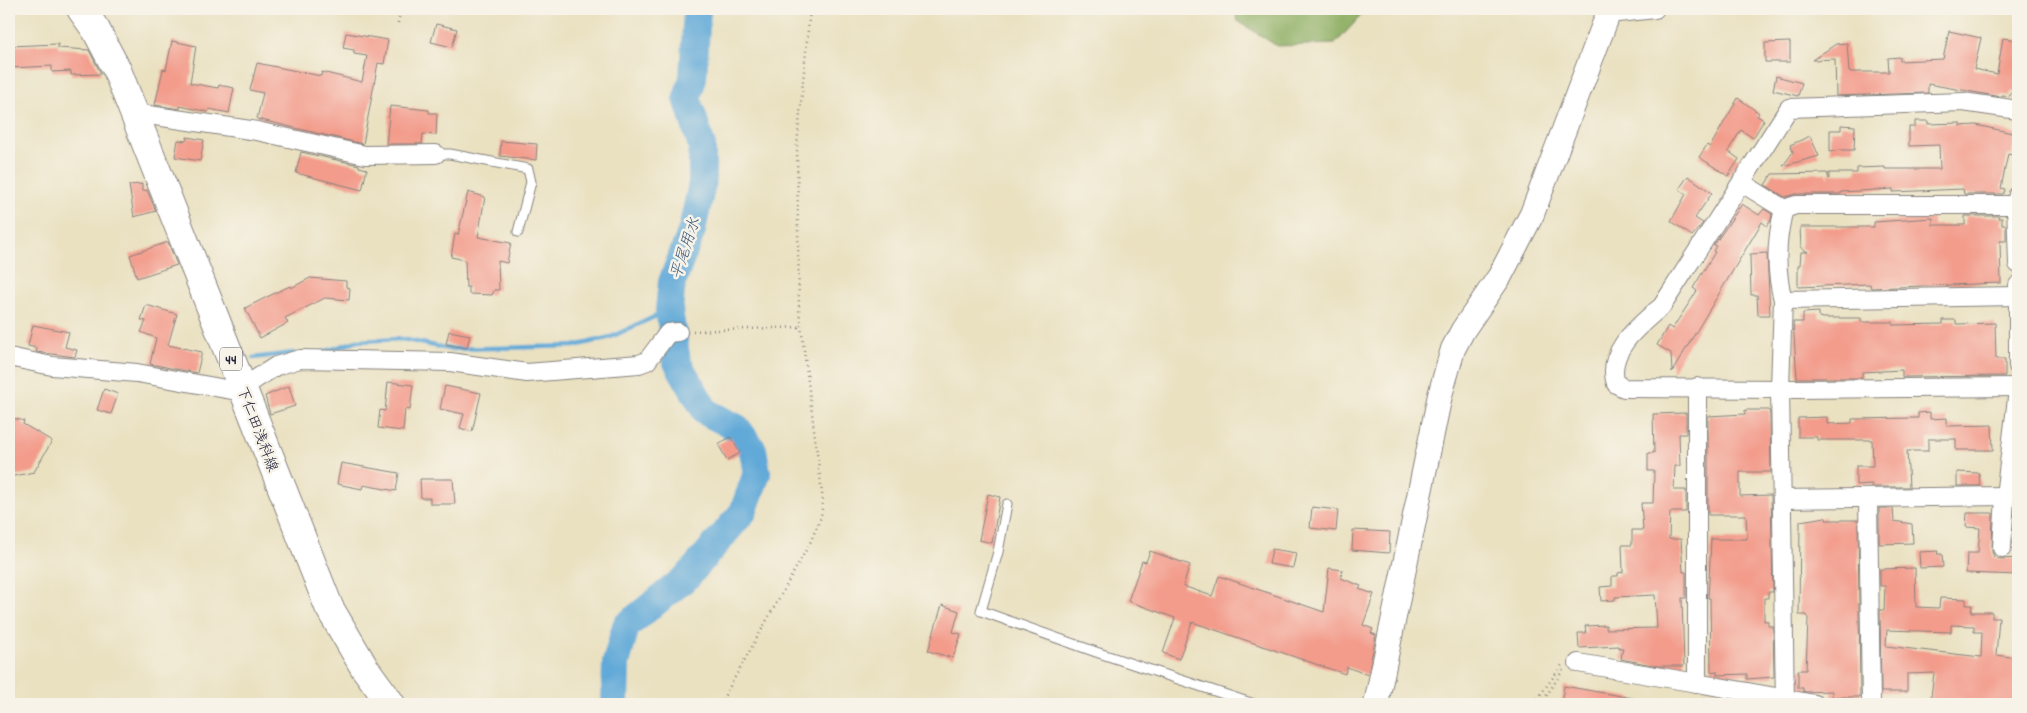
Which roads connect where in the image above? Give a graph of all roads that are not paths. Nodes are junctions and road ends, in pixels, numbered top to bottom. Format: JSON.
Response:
{"nodes":[{"id":1,"x":81,"y":9,"type":"edge"},
{"id":2,"x":1654,"y":9,"type":"edge"},
{"id":3,"x":1609,"y":11,"type":"edge"},
{"id":4,"x":2018,"y":110,"type":"edge"},
{"id":5,"x":135,"y":113,"type":"junction"},
{"id":6,"x":436,"y":154,"type":"joint"},
{"id":7,"x":1742,"y":183,"type":"junction"},
{"id":8,"x":2017,"y":199,"type":"edge"},
{"id":9,"x":1784,"y":209,"type":"junction"},
{"id":10,"x":518,"y":232,"type":"dead end"},
{"id":11,"x":2018,"y":264,"type":"edge"},
{"id":12,"x":2018,"y":292,"type":"edge"},
{"id":13,"x":1783,"y":300,"type":"junction"},
{"id":14,"x":673,"y":332,"type":"road end"},
{"id":15,"x":9,"y":357,"type":"edge"},
{"id":16,"x":2018,"y":366,"type":"edge"},
{"id":17,"x":1697,"y":388,"type":"junction"},
{"id":18,"x":1780,"y":388,"type":"junction"},
{"id":19,"x":2018,"y":388,"type":"edge"},
{"id":20,"x":242,"y":389,"type":"junction"},
{"id":21,"x":2005,"y":496,"type":"junction"},
{"id":22,"x":1782,"y":499,"type":"junction"},
{"id":23,"x":1868,"y":499,"type":"junction"},
{"id":24,"x":1007,"y":504,"type":"dead end"},
{"id":25,"x":2002,"y":548,"type":"dead end"},
{"id":26,"x":1578,"y":663,"type":"road end"},
{"id":27,"x":1697,"y":683,"type":"junction"},
{"id":28,"x":1786,"y":702,"type":"edge"},
{"id":29,"x":391,"y":704,"type":"edge"},
{"id":30,"x":1254,"y":704,"type":"edge"},
{"id":31,"x":1376,"y":704,"type":"edge"},
{"id":32,"x":1815,"y":704,"type":"edge"},
{"id":33,"x":1871,"y":704,"type":"edge"}],
"edges":[{"from":1,"to":5,"type":"main road","name":"下仁田浅科線","number":"44"},
{"from":2,"to":3,"type":"street"},
{"from":3,"to":31,"type":"street"},
{"from":4,"to":7,"type":"street"},
{"from":5,"to":6,"type":"street"},
{"from":5,"to":20,"type":"main road","name":"下仁田浅科線","number":"44"},
{"from":6,"to":10,"type":"lane"},
{"from":7,"to":9,"type":"street"},
{"from":7,"to":17,"type":"street"},
{"from":8,"to":9,"type":"street"},
{"from":8,"to":11,"type":"street"},
{"from":9,"to":13,"type":"street"},
{"from":12,"to":13,"type":"street"},
{"from":12,"to":16,"type":"street"},
{"from":13,"to":18,"type":"street"},
{"from":14,"to":20,"type":"street"},
{"from":15,"to":20,"type":"street"},
{"from":17,"to":18,"type":"street"},
{"from":17,"to":27,"type":"street"},
{"from":18,"to":19,"type":"street"},
{"from":18,"to":22,"type":"street"},
{"from":19,"to":21,"type":"street"},
{"from":20,"to":29,"type":"main road","name":"下仁田浅科線","number":"44"},
{"from":21,"to":23,"type":"street"},
{"from":21,"to":25,"type":"street"},
{"from":22,"to":23,"type":"street"},
{"from":22,"to":28,"type":"street"},
{"from":23,"to":33,"type":"street"},
{"from":24,"to":30,"type":"lane"},
{"from":26,"to":27,"type":"street"},
{"from":27,"to":28,"type":"street"},
{"from":28,"to":32,"type":"street"}]}
